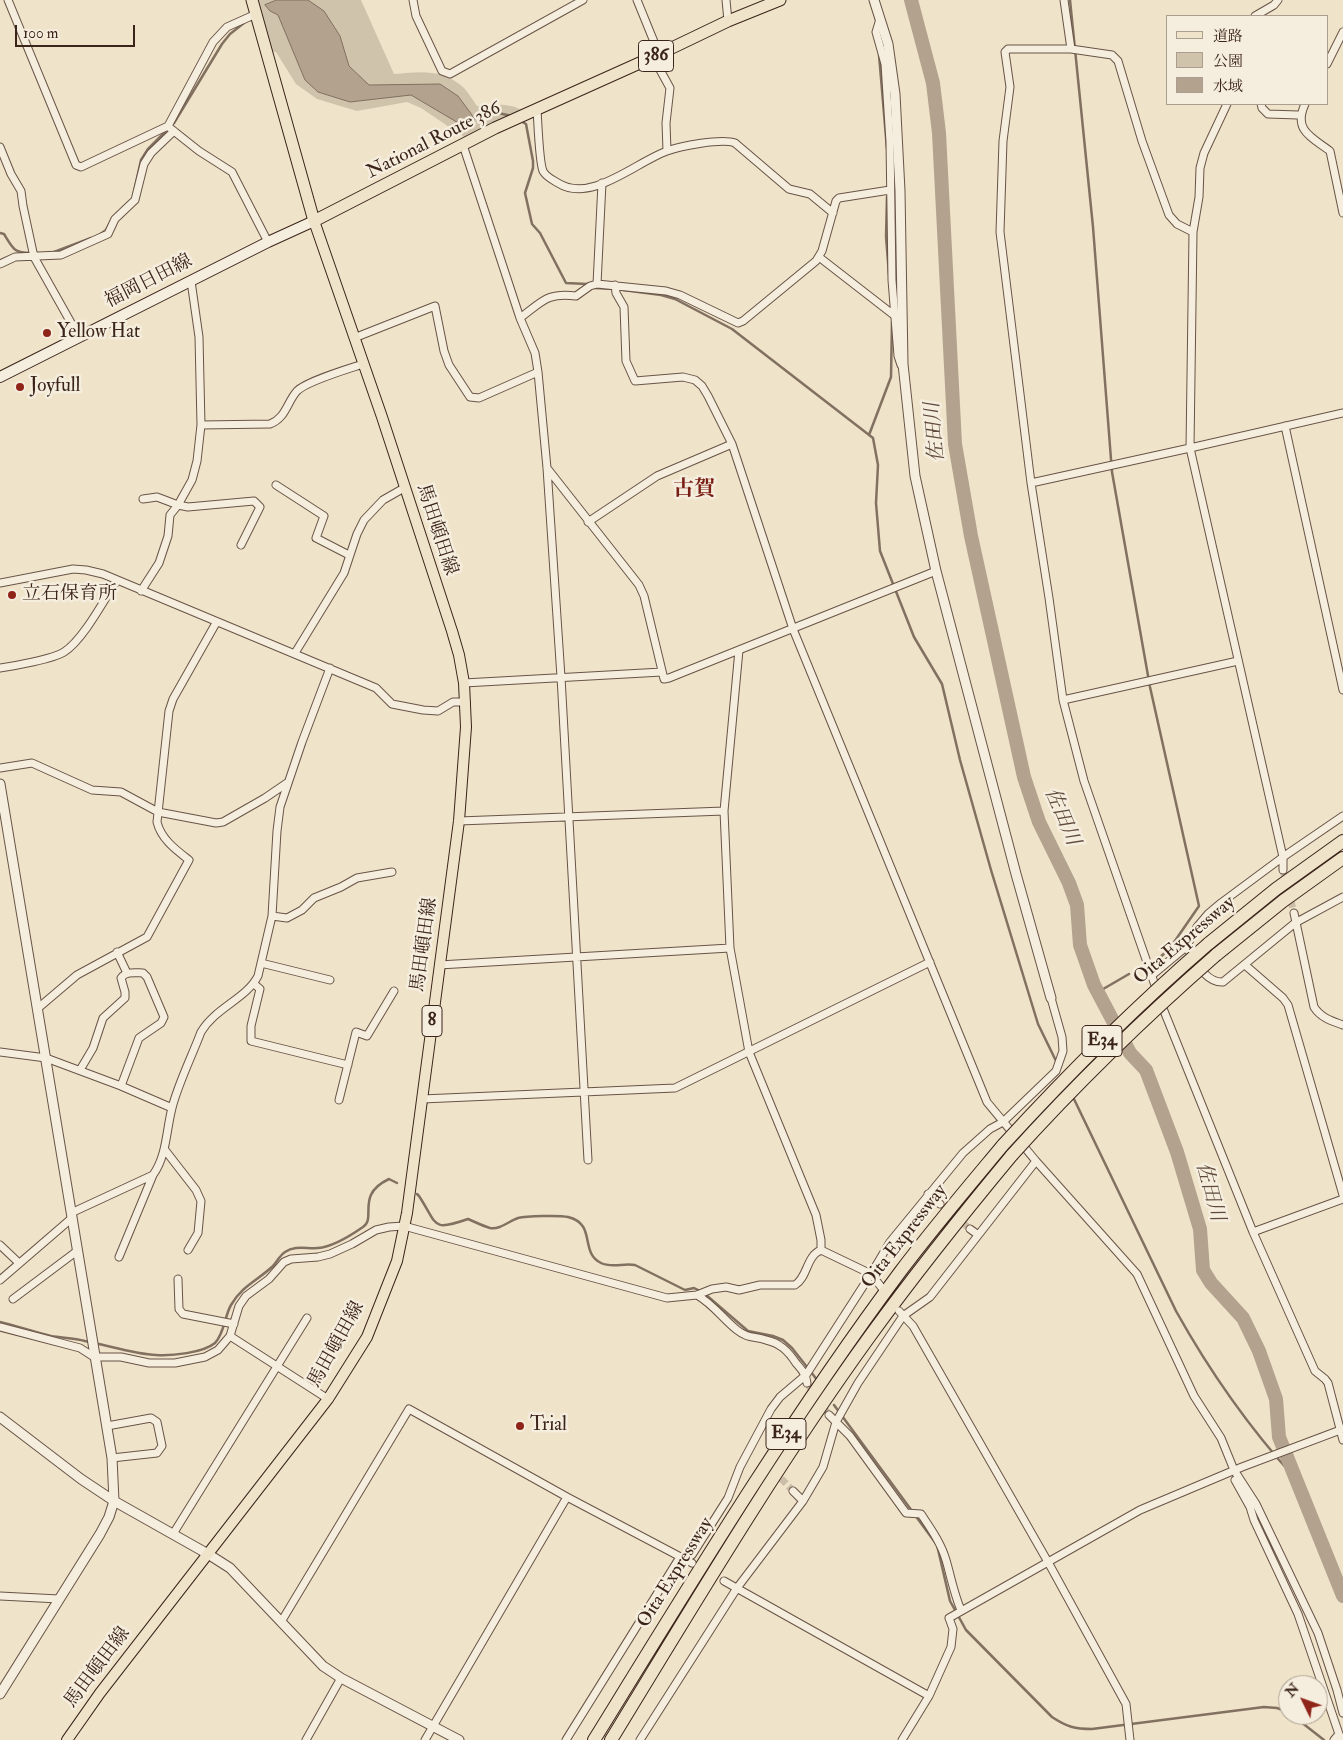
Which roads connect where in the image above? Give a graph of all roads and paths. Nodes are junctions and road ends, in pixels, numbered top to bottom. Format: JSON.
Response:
{"nodes":[{"id":1,"x":8,"y":0,"type":"edge"},
{"id":2,"x":252,"y":0,"type":"edge"},
{"id":3,"x":413,"y":0,"type":"edge"},
{"id":4,"x":583,"y":0,"type":"edge"},
{"id":5,"x":637,"y":0,"type":"edge"},
{"id":6,"x":726,"y":0,"type":"edge"},
{"id":7,"x":780,"y":0,"type":"edge"},
{"id":8,"x":874,"y":0,"type":"edge"},
{"id":9,"x":1064,"y":0,"type":"edge"},
{"id":10,"x":1278,"y":0,"type":"edge"},
{"id":11,"x":256,"y":14,"type":"junction"},
{"id":12,"x":1257,"y":15,"type":"edge"},
{"id":13,"x":880,"y":18,"type":"junction"},
{"id":14,"x":728,"y":21,"type":"junction"},
{"id":15,"x":1343,"y":32,"type":"edge"},
{"id":16,"x":1071,"y":49,"type":"junction"},
{"id":17,"x":656,"y":56,"type":"junction"},
{"id":18,"x":1328,"y":62,"type":"edge"},
{"id":19,"x":1227,"y":105,"type":"edge"},
{"id":20,"x":1261,"y":105,"type":"edge"},
{"id":21,"x":1305,"y":105,"type":"edge"},
{"id":22,"x":535,"y":111,"type":"junction"},
{"id":23,"x":1298,"y":115,"type":"dead end"},
{"id":24,"x":171,"y":128,"type":"junction"},
{"id":25,"x":463,"y":145,"type":"junction"},
{"id":26,"x":0,"y":147,"type":"edge"},
{"id":27,"x":667,"y":151,"type":"junction"},
{"id":28,"x":602,"y":183,"type":"junction"},
{"id":29,"x":887,"y":191,"type":"junction"},
{"id":30,"x":833,"y":213,"type":"junction"},
{"id":31,"x":1343,"y":213,"type":"edge"},
{"id":32,"x":314,"y":221,"type":"junction"},
{"id":33,"x":1193,"y":232,"type":"junction"},
{"id":34,"x":268,"y":242,"type":"junction"},
{"id":35,"x":33,"y":253,"type":"junction"},
{"id":36,"x":818,"y":257,"type":"junction"},
{"id":37,"x":0,"y":264,"type":"edge"},
{"id":38,"x":191,"y":281,"type":"junction"},
{"id":39,"x":597,"y":284,"type":"junction"},
{"id":40,"x":615,"y":285,"type":"junction"},
{"id":41,"x":894,"y":315,"type":"junction"},
{"id":42,"x":520,"y":318,"type":"junction"},
{"id":43,"x":79,"y":337,"type":"junction"},
{"id":44,"x":354,"y":338,"type":"junction"},
{"id":45,"x":363,"y":364,"type":"junction"},
{"id":46,"x":538,"y":372,"type":"junction"},
{"id":47,"x":904,"y":373,"type":"junction"},
{"id":48,"x":0,"y":377,"type":"edge"},
{"id":49,"x":1343,"y":413,"type":"edge"},
{"id":50,"x":201,"y":425,"type":"junction"},
{"id":51,"x":1285,"y":426,"type":"junction"},
{"id":52,"x":732,"y":444,"type":"junction"},
{"id":53,"x":1190,"y":448,"type":"junction"},
{"id":54,"x":547,"y":468,"type":"junction"},
{"id":55,"x":1031,"y":482,"type":"junction"},
{"id":56,"x":276,"y":485,"type":"dead end"},
{"id":57,"x":404,"y":488,"type":"junction"},
{"id":58,"x":143,"y":499,"type":"dead end"},
{"id":59,"x":178,"y":505,"type":"junction"},
{"id":60,"x":588,"y":522,"type":"junction"},
{"id":61,"x":241,"y":545,"type":"dead end"},
{"id":62,"x":349,"y":555,"type":"junction"},
{"id":63,"x":936,"y":571,"type":"junction"},
{"id":64,"x":117,"y":580,"type":"junction"},
{"id":65,"x":0,"y":583,"type":"edge"},
{"id":66,"x":141,"y":591,"type":"junction"},
{"id":67,"x":216,"y":623,"type":"junction"},
{"id":68,"x":793,"y":628,"type":"junction"},
{"id":69,"x":739,"y":650,"type":"junction"},
{"id":70,"x":295,"y":653,"type":"junction"},
{"id":71,"x":1238,"y":661,"type":"junction"},
{"id":72,"x":0,"y":668,"type":"edge"},
{"id":73,"x":330,"y":668,"type":"junction"},
{"id":74,"x":662,"y":672,"type":"junction"},
{"id":75,"x":561,"y":677,"type":"junction"},
{"id":76,"x":464,"y":683,"type":"junction"},
{"id":77,"x":1343,"y":690,"type":"edge"},
{"id":78,"x":1063,"y":700,"type":"junction"},
{"id":79,"x":466,"y":702,"type":"junction"},
{"id":80,"x":0,"y":768,"type":"edge"},
{"id":81,"x":287,"y":783,"type":"junction"},
{"id":82,"x":0,"y":784,"type":"edge"},
{"id":83,"x":724,"y":811,"type":"junction"},
{"id":84,"x":158,"y":812,"type":"junction"},
{"id":85,"x":1343,"y":816,"type":"edge"},
{"id":86,"x":569,"y":818,"type":"junction"},
{"id":87,"x":459,"y":822,"type":"junction"},
{"id":88,"x":1343,"y":841,"type":"edge"},
{"id":89,"x":1283,"y":857,"type":"junction"},
{"id":90,"x":1343,"y":858,"type":"edge"},
{"id":91,"x":1283,"y":870,"type":"tunnel mouth"},
{"id":92,"x":392,"y":872,"type":"dead end"},
{"id":93,"x":1343,"y":897,"type":"edge"},
{"id":94,"x":1294,"y":913,"type":"tunnel mouth"},
{"id":95,"x":272,"y":916,"type":"junction"},
{"id":96,"x":1295,"y":922,"type":"junction"},
{"id":97,"x":1186,"y":947,"type":"junction"},
{"id":98,"x":730,"y":948,"type":"junction"},
{"id":99,"x":117,"y":952,"type":"junction"},
{"id":100,"x":577,"y":957,"type":"junction"},
{"id":101,"x":930,"y":962,"type":"junction"},
{"id":102,"x":261,"y":963,"type":"junction"},
{"id":103,"x":439,"y":965,"type":"junction"},
{"id":104,"x":1244,"y":965,"type":"junction"},
{"id":105,"x":127,"y":973,"type":"junction"},
{"id":106,"x":1151,"y":976,"type":"junction"},
{"id":107,"x":330,"y":980,"type":"dead end"},
{"id":108,"x":254,"y":984,"type":"junction"},
{"id":109,"x":394,"y":991,"type":"dead end"},
{"id":110,"x":1051,"y":998,"type":"joint"},
{"id":111,"x":37,"y":1009,"type":"junction"},
{"id":112,"x":1343,"y":1026,"type":"edge"},
{"id":113,"x":0,"y":1052,"type":"edge"},
{"id":114,"x":749,"y":1052,"type":"junction"},
{"id":115,"x":46,"y":1058,"type":"junction"},
{"id":116,"x":348,"y":1065,"type":"junction"},
{"id":117,"x":80,"y":1070,"type":"junction"},
{"id":118,"x":121,"y":1086,"type":"junction"},
{"id":119,"x":584,"y":1093,"type":"junction"},
{"id":120,"x":339,"y":1100,"type":"dead end"},
{"id":121,"x":422,"y":1100,"type":"junction"},
{"id":122,"x":172,"y":1108,"type":"junction"},
{"id":123,"x":1003,"y":1122,"type":"junction"},
{"id":124,"x":165,"y":1150,"type":"junction"},
{"id":125,"x":588,"y":1160,"type":"dead end"},
{"id":126,"x":1036,"y":1161,"type":"junction"},
{"id":127,"x":153,"y":1175,"type":"junction"},
{"id":128,"x":928,"y":1194,"type":"junction"},
{"id":129,"x":1343,"y":1195,"type":"edge"},
{"id":130,"x":1343,"y":1200,"type":"edge"},
{"id":131,"x":940,"y":1204,"type":"tunnel mouth"},
{"id":132,"x":71,"y":1216,"type":"junction"},
{"id":133,"x":404,"y":1226,"type":"junction"},
{"id":134,"x":970,"y":1228,"type":"tunnel mouth"},
{"id":135,"x":1253,"y":1232,"type":"junction"},
{"id":136,"x":977,"y":1234,"type":"junction"},
{"id":137,"x":0,"y":1245,"type":"edge"},
{"id":138,"x":188,"y":1250,"type":"dead end"},
{"id":139,"x":821,"y":1250,"type":"junction"},
{"id":140,"x":77,"y":1251,"type":"junction"},
{"id":141,"x":119,"y":1257,"type":"dead end"},
{"id":142,"x":19,"y":1263,"type":"junction"},
{"id":143,"x":871,"y":1274,"type":"junction"},
{"id":144,"x":178,"y":1279,"type":"dead end"},
{"id":145,"x":0,"y":1280,"type":"edge"},
{"id":146,"x":882,"y":1288,"type":"dead end"},
{"id":147,"x":700,"y":1294,"type":"junction"},
{"id":148,"x":13,"y":1300,"type":"dead end"},
{"id":149,"x":901,"y":1314,"type":"junction"},
{"id":150,"x":307,"y":1318,"type":"dead end"},
{"id":151,"x":232,"y":1323,"type":"junction"},
{"id":152,"x":0,"y":1327,"type":"edge"},
{"id":153,"x":230,"y":1336,"type":"junction"},
{"id":154,"x":94,"y":1354,"type":"junction"},
{"id":155,"x":277,"y":1367,"type":"junction"},
{"id":156,"x":808,"y":1375,"type":"junction"},
{"id":157,"x":328,"y":1399,"type":"junction"},
{"id":158,"x":829,"y":1415,"type":"tunnel mouth"},
{"id":159,"x":0,"y":1417,"type":"edge"},
{"id":160,"x":839,"y":1417,"type":"junction"},
{"id":161,"x":106,"y":1426,"type":"junction"},
{"id":162,"x":1341,"y":1430,"type":"edge"},
{"id":163,"x":1343,"y":1440,"type":"edge"},
{"id":164,"x":112,"y":1458,"type":"junction"},
{"id":165,"x":1232,"y":1471,"type":"junction"},
{"id":166,"x":793,"y":1491,"type":"tunnel mouth"},
{"id":167,"x":567,"y":1497,"type":"junction"},
{"id":168,"x":803,"y":1500,"type":"junction"},
{"id":169,"x":114,"y":1501,"type":"junction"},
{"id":170,"x":172,"y":1534,"type":"junction"},
{"id":171,"x":1262,"y":1534,"type":"junction"},
{"id":172,"x":1277,"y":1548,"type":"junction"},
{"id":173,"x":208,"y":1554,"type":"junction"},
{"id":174,"x":680,"y":1557,"type":"junction"},
{"id":175,"x":1048,"y":1562,"type":"junction"},
{"id":176,"x":692,"y":1563,"type":"dead end"},
{"id":177,"x":724,"y":1581,"type":"dead end"},
{"id":178,"x":736,"y":1588,"type":"junction"},
{"id":179,"x":0,"y":1596,"type":"edge"},
{"id":180,"x":59,"y":1598,"type":"junction"},
{"id":181,"x":957,"y":1613,"type":"junction"},
{"id":182,"x":281,"y":1622,"type":"junction"},
{"id":183,"x":341,"y":1678,"type":"junction"},
{"id":184,"x":0,"y":1694,"type":"edge"},
{"id":185,"x":929,"y":1696,"type":"junction"},
{"id":186,"x":1343,"y":1713,"type":"edge"},
{"id":187,"x":433,"y":1726,"type":"junction"},
{"id":188,"x":1338,"y":1738,"type":"edge"},
{"id":189,"x":67,"y":1740,"type":"edge"},
{"id":190,"x":306,"y":1740,"type":"edge"},
{"id":191,"x":425,"y":1740,"type":"edge"},
{"id":192,"x":460,"y":1740,"type":"edge"},
{"id":193,"x":566,"y":1740,"type":"edge"},
{"id":194,"x":594,"y":1740,"type":"edge"},
{"id":195,"x":610,"y":1740,"type":"edge"},
{"id":196,"x":640,"y":1740,"type":"edge"},
{"id":197,"x":902,"y":1740,"type":"edge"},
{"id":198,"x":1130,"y":1740,"type":"edge"}],
"edges":[{"from":1,"to":24,"type":"street"},
{"from":2,"to":11,"type":"highway"},
{"from":3,"to":4,"type":"street"},
{"from":5,"to":17,"type":"street"},
{"from":6,"to":14,"type":"street"},
{"from":7,"to":14,"type":"highway","name":"National Route 386","number":"386"},
{"from":8,"to":13,"type":"street"},
{"from":9,"to":16,"type":"street"},
{"from":10,"to":12,"type":"street"},
{"from":11,"to":24,"type":"street"},
{"from":11,"to":32,"type":"highway"},
{"from":13,"to":29,"type":"street"},
{"from":13,"to":47,"type":"street"},
{"from":14,"to":17,"type":"highway","name":"National Route 386","number":"386"},
{"from":15,"to":18,"type":"street"},
{"from":16,"to":33,"type":"street"},
{"from":16,"to":55,"type":"street"},
{"from":17,"to":22,"type":"highway","name":"National Route 386","number":"386"},
{"from":17,"to":27,"type":"street"},
{"from":19,"to":33,"type":"street"},
{"from":20,"to":23,"type":"street"},
{"from":21,"to":31,"type":"street"},
{"from":22,"to":25,"type":"highway","name":"National Route 386","number":"386"},
{"from":22,"to":28,"type":"street"},
{"from":24,"to":34,"type":"street"},
{"from":24,"to":35,"type":"street"},
{"from":25,"to":32,"type":"highway","name":"National Route 386","number":"386"},
{"from":25,"to":42,"type":"street"},
{"from":26,"to":35,"type":"street"},
{"from":27,"to":28,"type":"street"},
{"from":27,"to":30,"type":"street"},
{"from":28,"to":39,"type":"street"},
{"from":29,"to":30,"type":"street"},
{"from":29,"to":41,"type":"street"},
{"from":30,"to":36,"type":"street"},
{"from":32,"to":34,"type":"main road","name":"福岡日田線"},
{"from":32,"to":44,"type":"main road","name":"馬田頓田線","number":"8"},
{"from":33,"to":53,"type":"street"},
{"from":34,"to":38,"type":"main road","name":"福岡日田線"},
{"from":35,"to":37,"type":"street"},
{"from":35,"to":43,"type":"street"},
{"from":36,"to":40,"type":"street"},
{"from":36,"to":41,"type":"street"},
{"from":38,"to":43,"type":"main road","name":"福岡日田線"},
{"from":38,"to":50,"type":"street"},
{"from":39,"to":40,"type":"street"},
{"from":39,"to":42,"type":"street"},
{"from":40,"to":52,"type":"street"},
{"from":41,"to":47,"type":"street"},
{"from":42,"to":46,"type":"street"},
{"from":43,"to":48,"type":"main road","name":"福岡日田線"},
{"from":44,"to":45,"type":"main road","name":"馬田頓田線","number":"8"},
{"from":44,"to":46,"type":"street"},
{"from":45,"to":50,"type":"street"},
{"from":45,"to":57,"type":"main road","name":"馬田頓田線","number":"8"},
{"from":46,"to":54,"type":"street"},
{"from":47,"to":63,"type":"street"},
{"from":49,"to":51,"type":"street"},
{"from":50,"to":59,"type":"street"},
{"from":51,"to":53,"type":"street"},
{"from":51,"to":77,"type":"street"},
{"from":52,"to":60,"type":"street"},
{"from":52,"to":68,"type":"street"},
{"from":53,"to":55,"type":"street"},
{"from":53,"to":71,"type":"street"},
{"from":54,"to":60,"type":"street"},
{"from":54,"to":75,"type":"street"},
{"from":55,"to":78,"type":"street"},
{"from":56,"to":62,"type":"street"},
{"from":57,"to":62,"type":"street"},
{"from":57,"to":76,"type":"main road","name":"馬田頓田線","number":"8"},
{"from":58,"to":59,"type":"street"},
{"from":59,"to":61,"type":"street"},
{"from":59,"to":66,"type":"street"},
{"from":60,"to":74,"type":"street"},
{"from":62,"to":70,"type":"street"},
{"from":63,"to":68,"type":"street"},
{"from":63,"to":110,"type":"street"},
{"from":64,"to":65,"type":"street"},
{"from":64,"to":66,"type":"street"},
{"from":64,"to":72,"type":"street"},
{"from":66,"to":67,"type":"street"},
{"from":67,"to":70,"type":"street"},
{"from":67,"to":84,"type":"street"},
{"from":68,"to":69,"type":"street"},
{"from":68,"to":101,"type":"street"},
{"from":69,"to":74,"type":"street"},
{"from":69,"to":83,"type":"street"},
{"from":70,"to":73,"type":"street"},
{"from":71,"to":78,"type":"street"},
{"from":71,"to":89,"type":"street"},
{"from":73,"to":79,"type":"street"},
{"from":73,"to":81,"type":"street"},
{"from":74,"to":75,"type":"street"},
{"from":75,"to":76,"type":"street"},
{"from":75,"to":86,"type":"street"},
{"from":76,"to":79,"type":"main road","name":"馬田頓田線","number":"8"},
{"from":78,"to":106,"type":"street"},
{"from":79,"to":87,"type":"main road","name":"馬田頓田線","number":"8"},
{"from":80,"to":84,"type":"street"},
{"from":81,"to":84,"type":"street"},
{"from":81,"to":95,"type":"street"},
{"from":82,"to":111,"type":"street"},
{"from":83,"to":86,"type":"street"},
{"from":83,"to":98,"type":"street"},
{"from":84,"to":99,"type":"street"},
{"from":85,"to":89,"type":"street"},
{"from":86,"to":87,"type":"street"},
{"from":86,"to":100,"type":"street"},
{"from":87,"to":103,"type":"main road","name":"馬田頓田線","number":"8"},
{"from":88,"to":194,"type":"highway","name":"Oita Expressway","number":"E34","bridge":true},
{"from":89,"to":91,"type":"street"},
{"from":89,"to":97,"type":"street"},
{"from":90,"to":195,"type":"highway","name":"Oita Expressway","number":"E34","bridge":true},
{"from":92,"to":95,"type":"street"},
{"from":93,"to":96,"type":"street"},
{"from":94,"to":96,"type":"street"},
{"from":95,"to":102,"type":"street"},
{"from":96,"to":104,"type":"street"},
{"from":96,"to":112,"type":"street"},
{"from":97,"to":104,"type":"street"},
{"from":97,"to":106,"type":"street"},
{"from":98,"to":100,"type":"street"},
{"from":98,"to":114,"type":"street"},
{"from":99,"to":105,"type":"street"},
{"from":99,"to":111,"type":"street"},
{"from":100,"to":103,"type":"street"},
{"from":100,"to":119,"type":"street"},
{"from":101,"to":114,"type":"street"},
{"from":101,"to":123,"type":"street"},
{"from":102,"to":107,"type":"street"},
{"from":102,"to":108,"type":"street"},
{"from":103,"to":121,"type":"main road","name":"馬田頓田線","number":"8"},
{"from":104,"to":129,"type":"street"},
{"from":105,"to":117,"type":"street"},
{"from":105,"to":118,"type":"street"},
{"from":106,"to":135,"type":"street"},
{"from":108,"to":116,"type":"street"},
{"from":108,"to":122,"type":"street"},
{"from":109,"to":116,"type":"street"},
{"from":110,"to":123,"type":"street"},
{"from":111,"to":115,"type":"street"},
{"from":113,"to":115,"type":"street"},
{"from":114,"to":119,"type":"street"},
{"from":114,"to":139,"type":"street"},
{"from":115,"to":117,"type":"street"},
{"from":115,"to":132,"type":"street"},
{"from":116,"to":120,"type":"street"},
{"from":117,"to":118,"type":"street"},
{"from":118,"to":122,"type":"street"},
{"from":119,"to":121,"type":"street"},
{"from":119,"to":125,"type":"street"},
{"from":121,"to":133,"type":"main road","name":"馬田頓田線","number":"8"},
{"from":122,"to":124,"type":"street"},
{"from":123,"to":126,"type":"street"},
{"from":123,"to":128,"type":"street"},
{"from":124,"to":127,"type":"street"},
{"from":124,"to":138,"type":"street"},
{"from":126,"to":136,"type":"street"},
{"from":126,"to":165,"type":"street"},
{"from":127,"to":132,"type":"street"},
{"from":127,"to":141,"type":"street"},
{"from":128,"to":131,"type":"street"},
{"from":128,"to":143,"type":"street"},
{"from":130,"to":135,"type":"street"},
{"from":132,"to":140,"type":"street"},
{"from":132,"to":142,"type":"street"},
{"from":133,"to":147,"type":"street"},
{"from":133,"to":151,"type":"street"},
{"from":133,"to":157,"type":"main road","name":"馬田頓田線","number":"8"},
{"from":134,"to":136,"type":"street"},
{"from":135,"to":162,"type":"street"},
{"from":136,"to":149,"type":"street"},
{"from":137,"to":142,"type":"street"},
{"from":139,"to":143,"type":"street"},
{"from":139,"to":147,"type":"street"},
{"from":140,"to":148,"type":"street"},
{"from":140,"to":154,"type":"street"},
{"from":142,"to":145,"type":"street"},
{"from":143,"to":146,"type":"street"},
{"from":143,"to":156,"type":"street"},
{"from":144,"to":151,"type":"street"},
{"from":147,"to":156,"type":"street"},
{"from":149,"to":160,"type":"street"},
{"from":149,"to":175,"type":"street"},
{"from":150,"to":155,"type":"street"},
{"from":151,"to":153,"type":"street"},
{"from":152,"to":154,"type":"street"},
{"from":153,"to":154,"type":"street"},
{"from":153,"to":155,"type":"street"},
{"from":154,"to":161,"type":"street"},
{"from":155,"to":157,"type":"street"},
{"from":155,"to":170,"type":"street"},
{"from":156,"to":174,"type":"street"},
{"from":157,"to":173,"type":"main road","name":"馬田頓田線","number":"8"},
{"from":158,"to":160,"type":"street"},
{"from":159,"to":169,"type":"street"},
{"from":160,"to":168,"type":"street"},
{"from":160,"to":181,"type":"street"},
{"from":161,"to":164,"type":"street"},
{"from":161,"to":164,"type":"street"},
{"from":162,"to":163,"type":"street"},
{"from":162,"to":165,"type":"street"},
{"from":164,"to":169,"type":"street"},
{"from":165,"to":171,"type":"street"},
{"from":165,"to":172,"type":"street"},
{"from":165,"to":175,"type":"street"},
{"from":166,"to":168,"type":"street"},
{"from":167,"to":174,"type":"street"},
{"from":167,"to":182,"type":"street"},
{"from":167,"to":187,"type":"street"},
{"from":168,"to":178,"type":"street"},
{"from":169,"to":170,"type":"street"},
{"from":169,"to":180,"type":"street"},
{"from":170,"to":173,"type":"street"},
{"from":171,"to":172,"type":"street"},
{"from":171,"to":188,"type":"street"},
{"from":172,"to":186,"type":"street"},
{"from":173,"to":182,"type":"street"},
{"from":173,"to":189,"type":"main road","name":"馬田頓田線","number":"8"},
{"from":174,"to":176,"type":"street"},
{"from":174,"to":193,"type":"street"},
{"from":175,"to":181,"type":"street"},
{"from":175,"to":198,"type":"street"},
{"from":177,"to":178,"type":"street"},
{"from":178,"to":185,"type":"street"},
{"from":178,"to":196,"type":"street"},
{"from":179,"to":180,"type":"street"},
{"from":180,"to":184,"type":"street"},
{"from":181,"to":185,"type":"street"},
{"from":182,"to":183,"type":"street"},
{"from":183,"to":187,"type":"street"},
{"from":183,"to":190,"type":"street"},
{"from":185,"to":197,"type":"street"},
{"from":187,"to":191,"type":"street"},
{"from":187,"to":192,"type":"street"}]}
